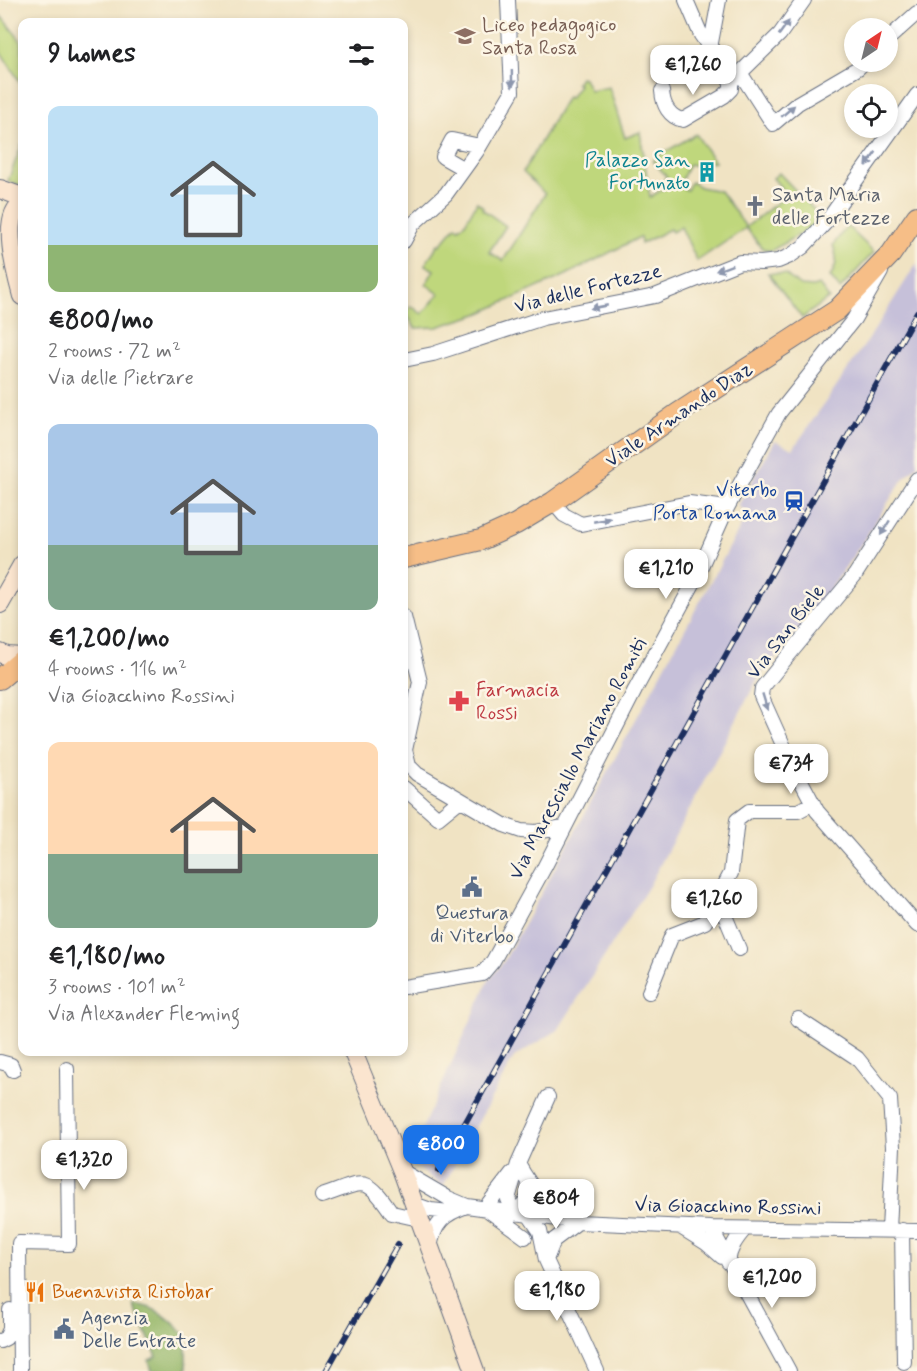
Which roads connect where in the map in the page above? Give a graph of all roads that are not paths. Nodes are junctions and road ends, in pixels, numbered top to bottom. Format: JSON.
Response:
{"nodes":[{"id":1,"x":508,"y":0,"type":"edge"},
{"id":2,"x":686,"y":0,"type":"edge"},
{"id":3,"x":720,"y":0,"type":"edge"},
{"id":4,"x":804,"y":0,"type":"edge"},
{"id":5,"x":917,"y":13,"type":"edge"},
{"id":6,"x":898,"y":30,"type":"edge"},
{"id":7,"x":710,"y":48,"type":"junction"},
{"id":8,"x":851,"y":72,"type":"edge"},
{"id":9,"x":736,"y":78,"type":"junction"},
{"id":10,"x":662,"y":91,"type":"dead end"},
{"id":11,"x":917,"y":95,"type":"edge"},
{"id":12,"x":480,"y":146,"type":"junction"},
{"id":13,"x":464,"y":169,"type":"junction"},
{"id":14,"x":0,"y":189,"type":"edge"},
{"id":15,"x":18,"y":196,"type":"edge"},
{"id":16,"x":18,"y":207,"type":"edge"},
{"id":17,"x":917,"y":216,"type":"edge"},
{"id":18,"x":408,"y":233,"type":"edge"},
{"id":19,"x":1,"y":247,"type":"edge"},
{"id":20,"x":891,"y":254,"type":"junction"},
{"id":21,"x":15,"y":271,"type":"junction"},
{"id":22,"x":18,"y":282,"type":"edge"},
{"id":23,"x":408,"y":359,"type":"edge"},
{"id":24,"x":917,"y":479,"type":"edge"},
{"id":25,"x":553,"y":502,"type":"junction"},
{"id":26,"x":728,"y":508,"type":"junction"},
{"id":27,"x":408,"y":557,"type":"edge"},
{"id":28,"x":18,"y":572,"type":"edge"},
{"id":29,"x":0,"y":604,"type":"edge"},
{"id":30,"x":408,"y":639,"type":"edge"},
{"id":31,"x":0,"y":653,"type":"edge"},
{"id":32,"x":18,"y":658,"type":"edge"},
{"id":33,"x":18,"y":662,"type":"edge"},
{"id":34,"x":0,"y":679,"type":"edge"},
{"id":35,"x":408,"y":736,"type":"edge"},
{"id":36,"x":408,"y":762,"type":"edge"},
{"id":37,"x":408,"y":792,"type":"edge"},
{"id":38,"x":460,"y":800,"type":"junction"},
{"id":39,"x":813,"y":803,"type":"junction"},
{"id":40,"x":564,"y":827,"type":"junction"},
{"id":41,"x":718,"y":899,"type":"junction"},
{"id":42,"x":917,"y":925,"type":"edge"},
{"id":43,"x":739,"y":949,"type":"dead end"},
{"id":44,"x":408,"y":986,"type":"edge"},
{"id":45,"x":648,"y":992,"type":"dead end"},
{"id":46,"x":798,"y":1019,"type":"dead end"},
{"id":47,"x":355,"y":1056,"type":"edge"},
{"id":48,"x":0,"y":1062,"type":"edge"},
{"id":49,"x":67,"y":1069,"type":"dead end"},
{"id":50,"x":13,"y":1070,"type":"dead end"},
{"id":51,"x":548,"y":1097,"type":"dead end"},
{"id":52,"x":518,"y":1164,"type":"junction"},
{"id":53,"x":402,"y":1171,"type":"junction"},
{"id":54,"x":530,"y":1184,"type":"junction"},
{"id":55,"x":322,"y":1196,"type":"dead end"},
{"id":56,"x":448,"y":1205,"type":"junction"},
{"id":57,"x":485,"y":1208,"type":"junction"},
{"id":58,"x":417,"y":1211,"type":"junction"},
{"id":59,"x":522,"y":1215,"type":"junction"},
{"id":60,"x":578,"y":1222,"type":"junction"},
{"id":61,"x":679,"y":1227,"type":"junction"},
{"id":62,"x":711,"y":1228,"type":"junction"},
{"id":63,"x":745,"y":1229,"type":"junction"},
{"id":64,"x":895,"y":1230,"type":"junction"},
{"id":65,"x":917,"y":1231,"type":"edge"},
{"id":66,"x":525,"y":1237,"type":"junction"},
{"id":67,"x":706,"y":1243,"type":"junction"},
{"id":68,"x":431,"y":1252,"type":"junction"},
{"id":69,"x":546,"y":1260,"type":"junction"},
{"id":70,"x":728,"y":1262,"type":"junction"},
{"id":71,"x":11,"y":1269,"type":"dead end"},
{"id":72,"x":0,"y":1341,"type":"edge"},
{"id":73,"x":903,"y":1362,"type":"dead end"},
{"id":74,"x":20,"y":1371,"type":"edge"},
{"id":75,"x":475,"y":1371,"type":"edge"},
{"id":76,"x":597,"y":1371,"type":"edge"},
{"id":77,"x":789,"y":1371,"type":"edge"}],
"edges":[{"from":1,"to":12,"type":"street","one_way":true},
{"from":2,"to":7,"type":"street"},
{"from":3,"to":7,"type":"street"},
{"from":9,"to":4,"type":"street","one_way":true},
{"from":5,"to":6,"type":"street"},
{"from":7,"to":9,"type":"street"},
{"from":9,"to":8,"type":"street","one_way":true},
{"from":9,"to":10,"type":"street"},
{"from":11,"to":23,"type":"street","name":"Via delle Fortezze","one_way":true},
{"from":12,"to":13,"type":"street"},
{"from":12,"to":13,"type":"street"},
{"from":13,"to":18,"type":"street"},
{"from":14,"to":15,"type":"main road"},
{"from":16,"to":21,"type":"main road"},
{"from":17,"to":20,"type":"main road","name":"Viale Armando Diaz"},
{"from":19,"to":21,"type":"main road"},
{"from":20,"to":25,"type":"main road","name":"Viale Armando Diaz"},
{"from":20,"to":26,"type":"street","name":"Via Maresciallo Mariano Romiti"},
{"from":21,"to":22,"type":"main road"},
{"from":24,"to":39,"type":"street","name":"Via San Biele","one_way":true},
{"from":25,"to":26,"type":"street","one_way":true},
{"from":25,"to":27,"type":"main road","name":"Viale Armando Diaz"},
{"from":26,"to":40,"type":"street","name":"Via Maresciallo Mariano Romiti"},
{"from":28,"to":29,"type":"main road"},
{"from":30,"to":35,"type":"street"},
{"from":31,"to":32,"type":"main road"},
{"from":33,"to":34,"type":"main road"},
{"from":36,"to":38,"type":"street"},
{"from":37,"to":38,"type":"street"},
{"from":38,"to":40,"type":"street"},
{"from":39,"to":41,"type":"street"},
{"from":39,"to":42,"type":"street","name":"Via San Biele"},
{"from":40,"to":44,"type":"street","name":"Via Maresciallo Mariano Romiti"},
{"from":41,"to":43,"type":"street"},
{"from":41,"to":45,"type":"street"},
{"from":46,"to":64,"type":"street"},
{"from":47,"to":53,"type":"main road"},
{"from":48,"to":50,"type":"street"},
{"from":49,"to":74,"type":"street"},
{"from":51,"to":52,"type":"street"},
{"from":52,"to":54,"type":"street"},
{"from":52,"to":57,"type":"street"},
{"from":52,"to":59,"type":"street"},
{"from":53,"to":56,"type":"street"},
{"from":53,"to":58,"type":"main road"},
{"from":54,"to":59,"type":"street"},
{"from":54,"to":60,"type":"street"},
{"from":55,"to":58,"type":"street"},
{"from":56,"to":57,"type":"street","name":"Via Gioacchino Rossini"},
{"from":56,"to":58,"type":"street"},
{"from":56,"to":68,"type":"street"},
{"from":57,"to":59,"type":"street","name":"Via Gioacchino Rossini"},
{"from":57,"to":66,"type":"street"},
{"from":58,"to":68,"type":"main road"},
{"from":59,"to":60,"type":"street","name":"Via Gioacchino Rossini"},
{"from":59,"to":66,"type":"street"},
{"from":59,"to":69,"type":"street"},
{"from":60,"to":61,"type":"street","name":"Via Gioacchino Rossini"},
{"from":60,"to":69,"type":"street"},
{"from":61,"to":62,"type":"street","name":"Via Gioacchino Rossini"},
{"from":61,"to":67,"type":"street"},
{"from":62,"to":63,"type":"street","name":"Via Gioacchino Rossini"},
{"from":62,"to":67,"type":"street"},
{"from":62,"to":70,"type":"street"},
{"from":63,"to":64,"type":"street","name":"Via Gioacchino Rossini"},
{"from":63,"to":70,"type":"street"},
{"from":64,"to":65,"type":"street","name":"Via Gioacchino Rossini"},
{"from":64,"to":73,"type":"street"},
{"from":66,"to":69,"type":"street"},
{"from":67,"to":70,"type":"street"},
{"from":68,"to":75,"type":"main road"},
{"from":69,"to":76,"type":"street"},
{"from":70,"to":77,"type":"street"},
{"from":71,"to":72,"type":"street"}]}
